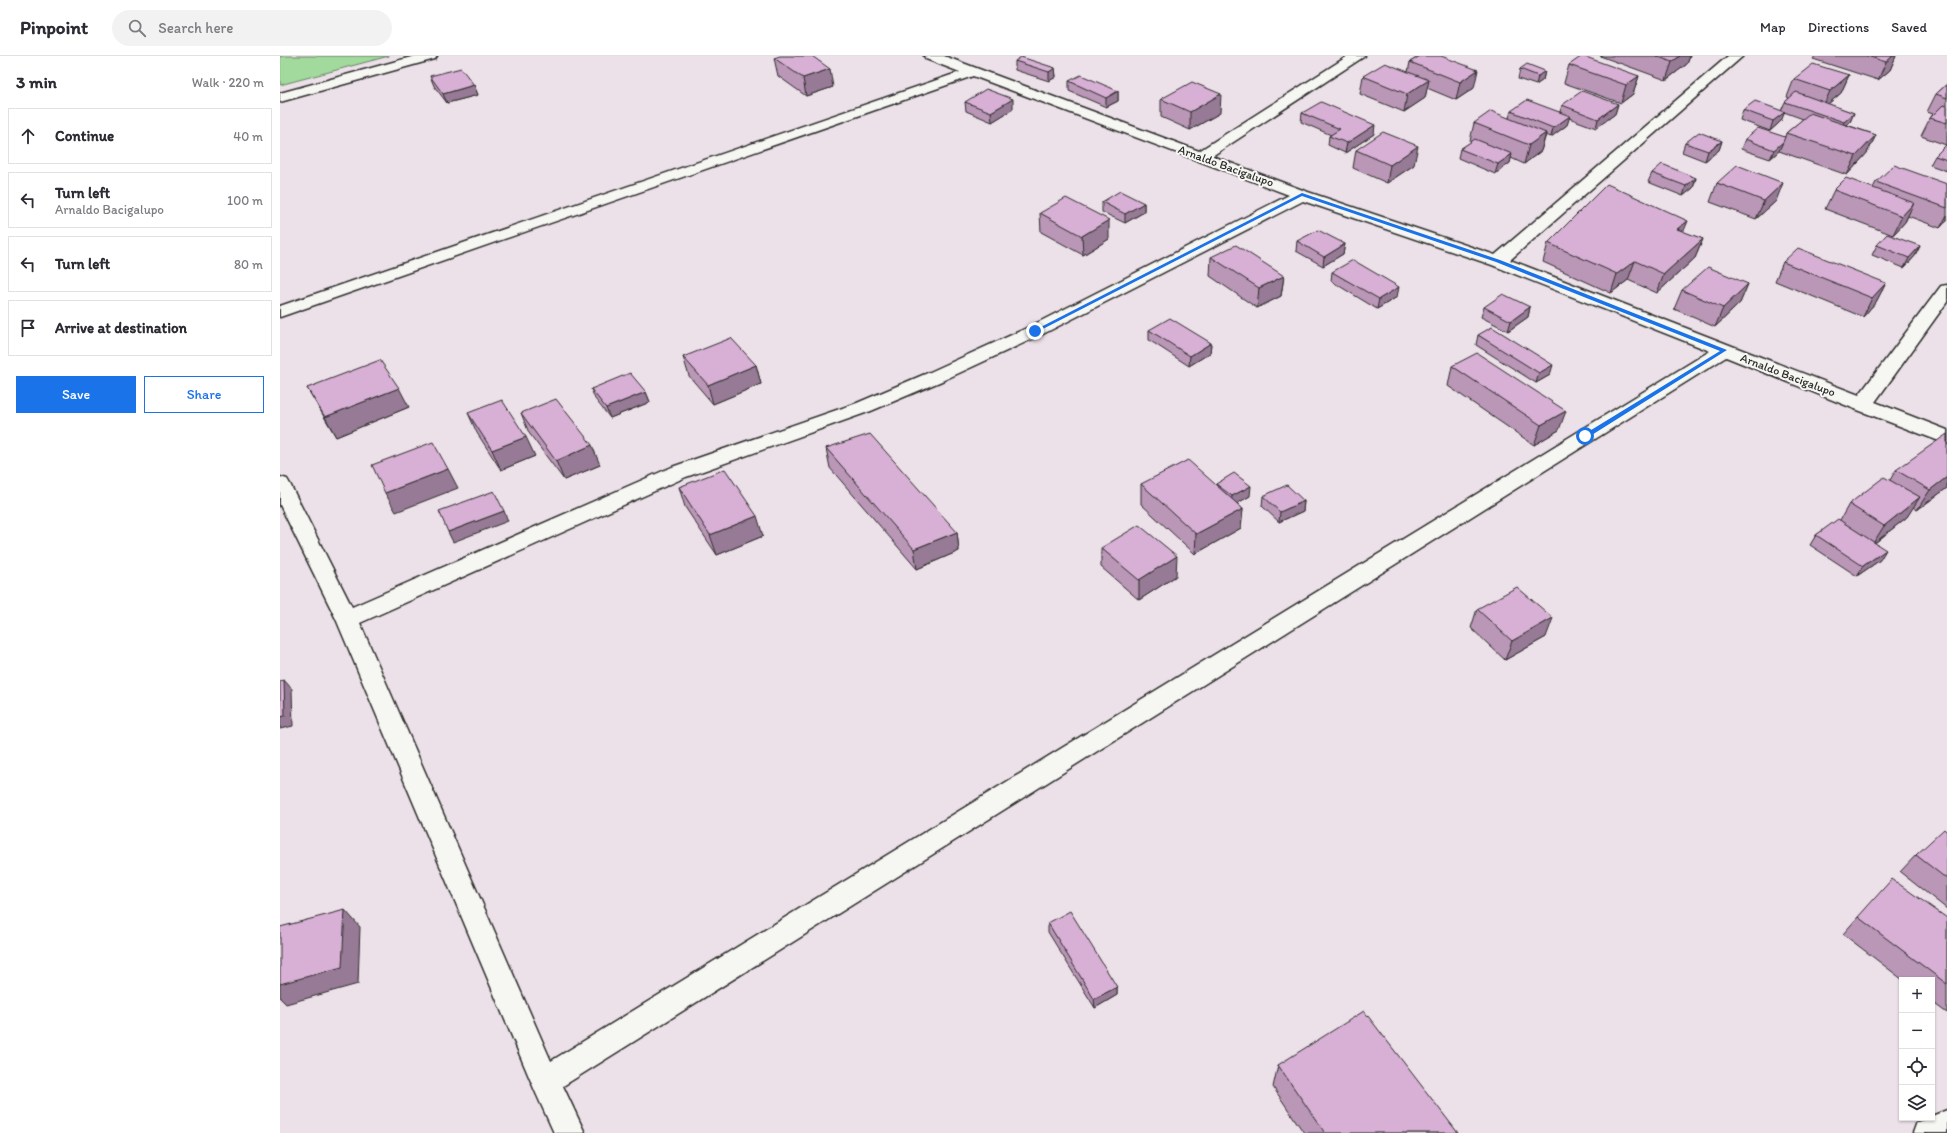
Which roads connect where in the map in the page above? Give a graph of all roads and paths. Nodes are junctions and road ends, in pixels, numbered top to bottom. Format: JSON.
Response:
{"nodes":[{"id":1,"x":430,"y":56,"type":"edge"},
{"id":2,"x":931,"y":56,"type":"edge"},
{"id":3,"x":1358,"y":56,"type":"edge"},
{"id":4,"x":1736,"y":56,"type":"edge"},
{"id":5,"x":973,"y":64,"type":"edge"},
{"id":6,"x":280,"y":98,"type":"edge"},
{"id":7,"x":1200,"y":157,"type":"junction"},
{"id":8,"x":1302,"y":194,"type":"junction"},
{"id":9,"x":1498,"y":261,"type":"junction"},
{"id":10,"x":1947,"y":290,"type":"edge"},
{"id":11,"x":280,"y":312,"type":"edge"},
{"id":12,"x":1724,"y":350,"type":"junction"},
{"id":13,"x":1862,"y":405,"type":"junction"},
{"id":14,"x":1947,"y":437,"type":"edge"},
{"id":15,"x":280,"y":484,"type":"edge"},
{"id":16,"x":347,"y":619,"type":"junction"},
{"id":17,"x":545,"y":1081,"type":"junction"},
{"id":18,"x":1947,"y":1125,"type":"edge"},
{"id":19,"x":570,"y":1133,"type":"edge"},
{"id":20,"x":1928,"y":1133,"type":"edge"}],
"edges":[{"from":1,"to":6,"type":"street"},
{"from":2,"to":5,"type":"street","name":"Arnaldo Bacigalupo"},
{"from":3,"to":7,"type":"street"},
{"from":4,"to":9,"type":"street"},
{"from":5,"to":7,"type":"street","name":"Arnaldo Bacigalupo"},
{"from":5,"to":11,"type":"street"},
{"from":7,"to":8,"type":"street","name":"Arnaldo Bacigalupo"},
{"from":8,"to":9,"type":"street","name":"Arnaldo Bacigalupo"},
{"from":8,"to":16,"type":"street"},
{"from":9,"to":12,"type":"street","name":"Arnaldo Bacigalupo"},
{"from":10,"to":13,"type":"street"},
{"from":12,"to":13,"type":"street","name":"Arnaldo Bacigalupo"},
{"from":12,"to":17,"type":"street"},
{"from":13,"to":14,"type":"street","name":"Arnaldo Bacigalupo"},
{"from":15,"to":16,"type":"street"},
{"from":16,"to":17,"type":"street"},
{"from":17,"to":19,"type":"street"},
{"from":18,"to":20,"type":"street"}]}
